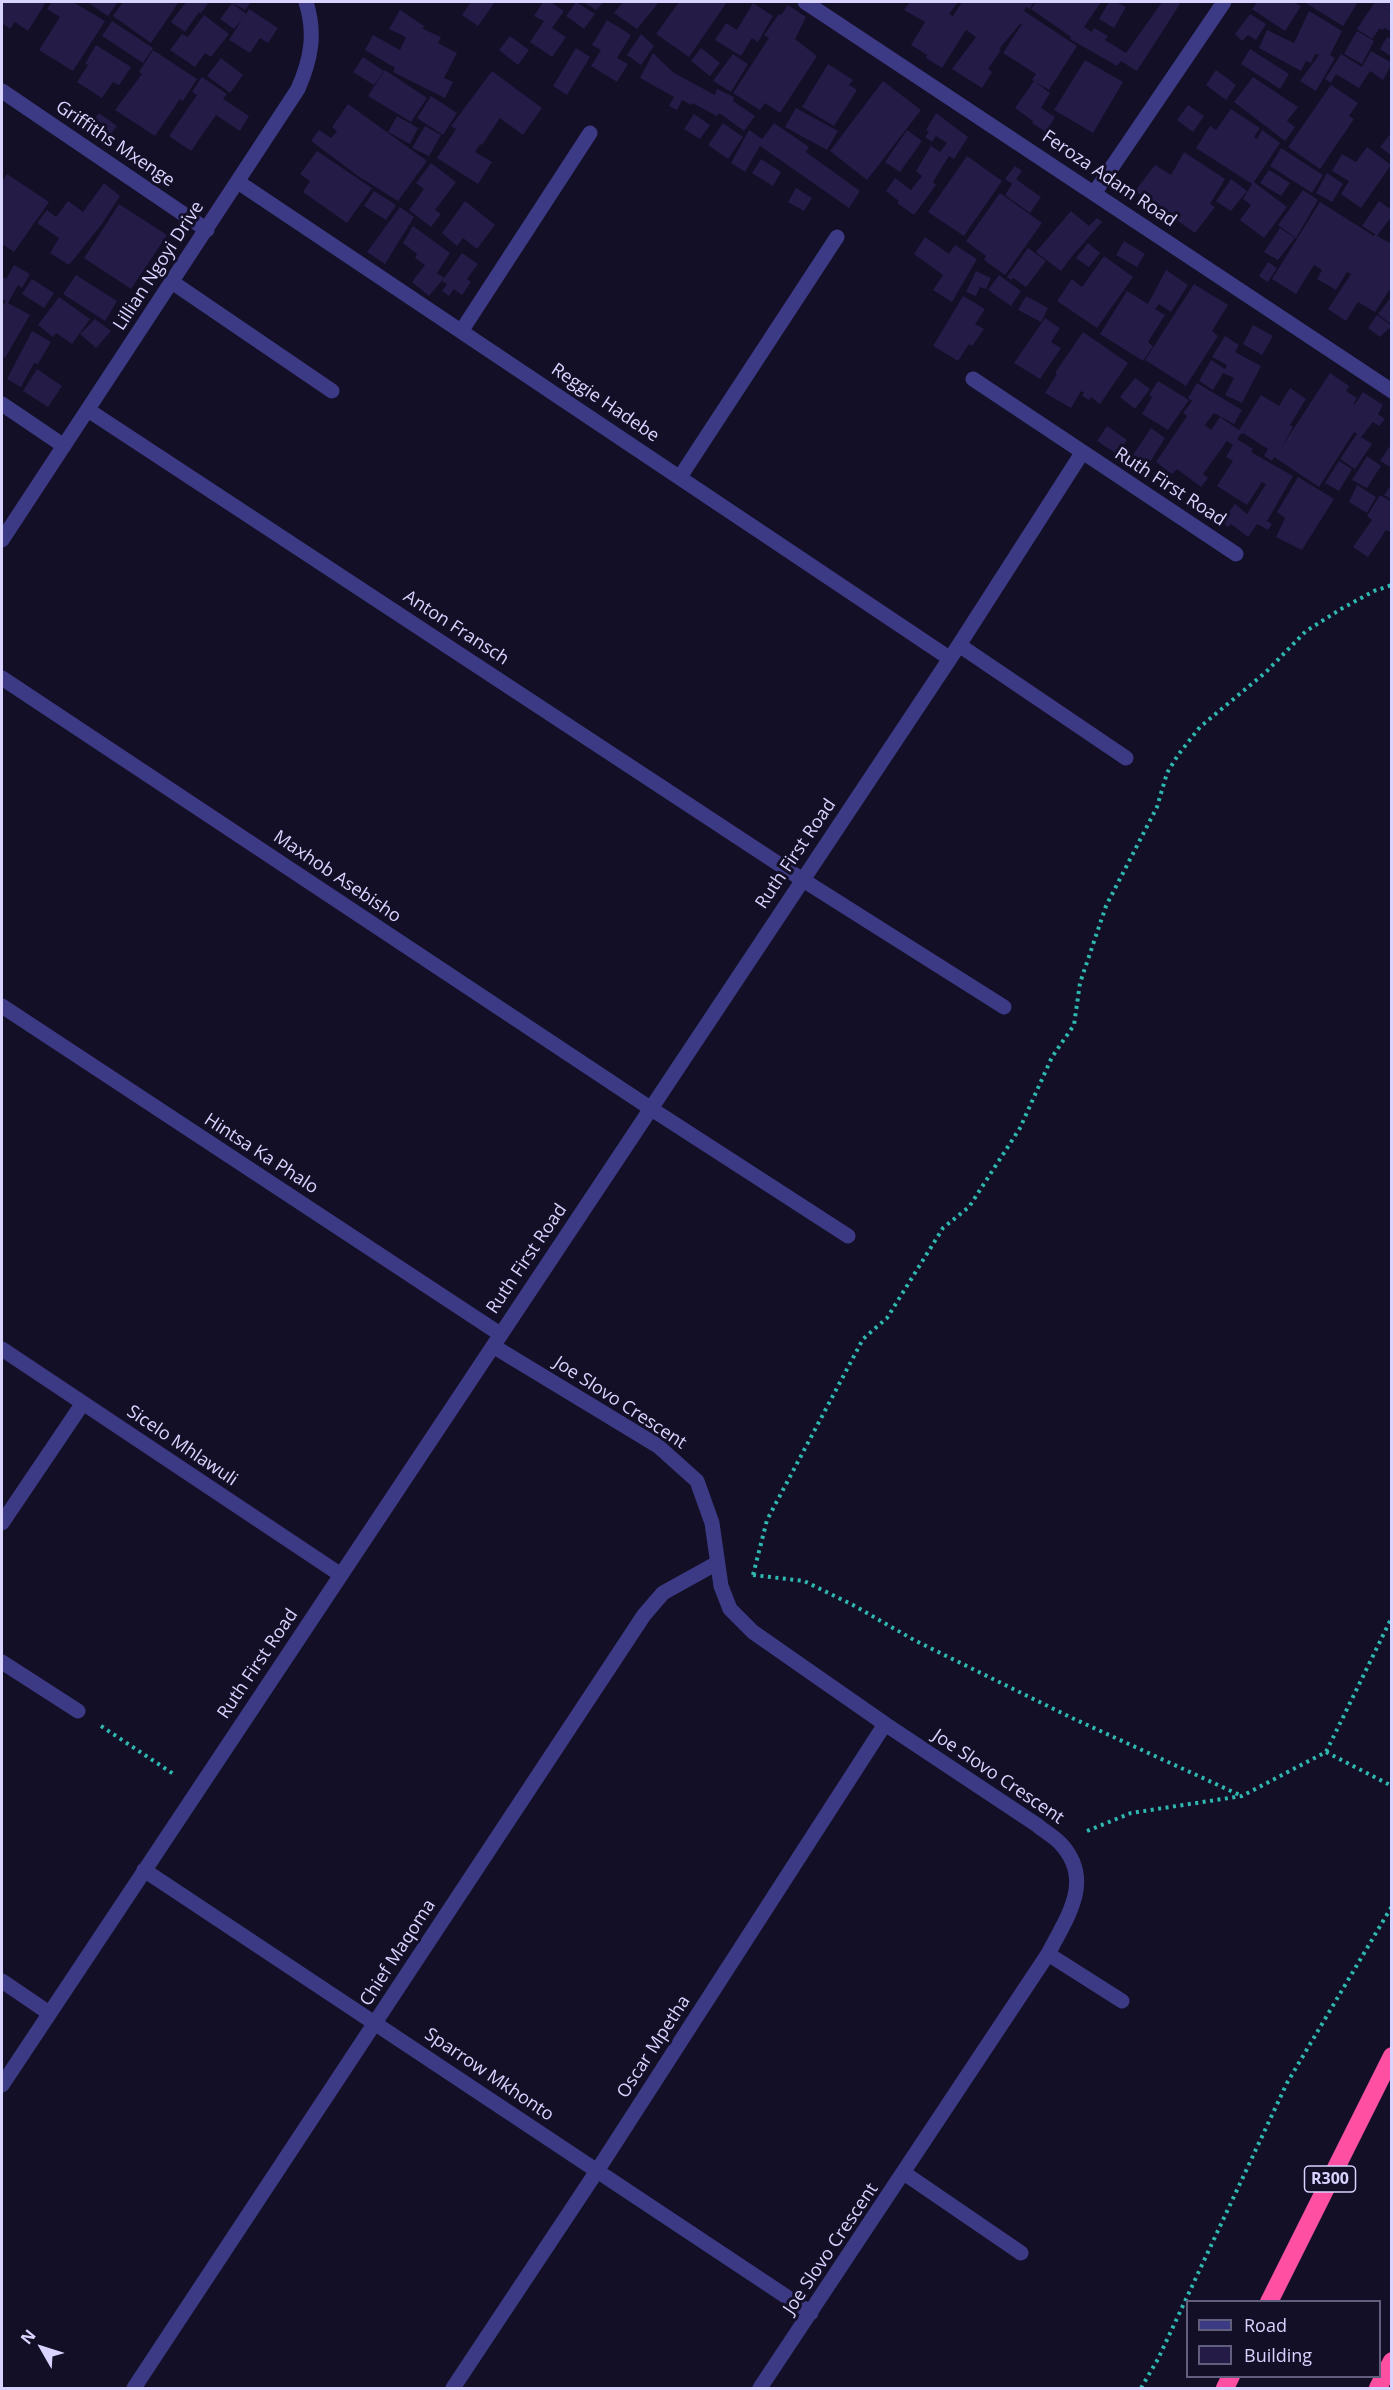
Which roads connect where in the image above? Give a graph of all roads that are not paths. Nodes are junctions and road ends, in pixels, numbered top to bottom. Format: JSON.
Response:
{"nodes":[{"id":1,"x":306,"y":2,"type":"edge"},
{"id":2,"x":805,"y":2,"type":"edge"},
{"id":3,"x":1224,"y":2,"type":"edge"},
{"id":4,"x":2,"y":91,"type":"edge"},
{"id":5,"x":590,"y":133,"type":"dead end"},
{"id":6,"x":238,"y":182,"type":"junction"},
{"id":7,"x":1095,"y":192,"type":"junction"},
{"id":8,"x":207,"y":230,"type":"junction"},
{"id":9,"x":837,"y":237,"type":"dead end"},
{"id":10,"x":172,"y":282,"type":"junction"},
{"id":11,"x":462,"y":330,"type":"junction"},
{"id":12,"x":972,"y":380,"type":"dead end"},
{"id":13,"x":332,"y":391,"type":"dead end"},
{"id":14,"x":1392,"y":391,"type":"edge"},
{"id":15,"x":2,"y":404,"type":"edge"},
{"id":16,"x":88,"y":410,"type":"junction"},
{"id":17,"x":64,"y":446,"type":"junction"},
{"id":18,"x":1082,"y":453,"type":"junction"},
{"id":19,"x":680,"y":477,"type":"junction"},
{"id":20,"x":2,"y":540,"type":"edge"},
{"id":21,"x":1236,"y":554,"type":"dead end"},
{"id":22,"x":958,"y":645,"type":"junction"},
{"id":23,"x":950,"y":658,"type":"junction"},
{"id":24,"x":2,"y":678,"type":"edge"},
{"id":25,"x":1126,"y":758,"type":"dead end"},
{"id":26,"x":803,"y":880,"type":"junction"},
{"id":27,"x":2,"y":1006,"type":"edge"},
{"id":28,"x":1004,"y":1007,"type":"dead end"},
{"id":29,"x":650,"y":1108,"type":"junction"},
{"id":30,"x":849,"y":1236,"type":"dead end"},
{"id":31,"x":496,"y":1340,"type":"junction"},
{"id":32,"x":2,"y":1349,"type":"edge"},
{"id":33,"x":83,"y":1403,"type":"junction"},
{"id":34,"x":2,"y":1522,"type":"edge"},
{"id":35,"x":717,"y":1563,"type":"junction"},
{"id":36,"x":341,"y":1575,"type":"junction"},
{"id":37,"x":2,"y":1662,"type":"edge"},
{"id":38,"x":78,"y":1712,"type":"road end"},
{"id":39,"x":885,"y":1724,"type":"junction"},
{"id":40,"x":144,"y":1870,"type":"junction"},
{"id":41,"x":1048,"y":1954,"type":"junction"},
{"id":42,"x":2,"y":1981,"type":"edge"},
{"id":43,"x":1122,"y":2001,"type":"dead end"},
{"id":44,"x":49,"y":2013,"type":"junction"},
{"id":45,"x":375,"y":2023,"type":"junction"},
{"id":46,"x":1392,"y":2056,"type":"edge"},
{"id":47,"x":2,"y":2085,"type":"edge"},
{"id":48,"x":597,"y":2171,"type":"junction"},
{"id":49,"x":904,"y":2173,"type":"junction"},
{"id":50,"x":1021,"y":2253,"type":"dead end"},
{"id":51,"x":1270,"y":2300,"type":"edge"},
{"id":52,"x":812,"y":2313,"type":"junction"},
{"id":53,"x":1392,"y":2361,"type":"edge"},
{"id":54,"x":134,"y":2388,"type":"edge"},
{"id":55,"x":453,"y":2388,"type":"edge"},
{"id":56,"x":760,"y":2388,"type":"edge"},
{"id":57,"x":1378,"y":2388,"type":"edge"}],
"edges":[{"from":1,"to":6,"type":"street","name":"Lillian Ngoyi Drive"},
{"from":2,"to":7,"type":"street","name":"Feroza Adam Road"},
{"from":3,"to":7,"type":"street"},
{"from":4,"to":8,"type":"street","name":"Griffiths Mxenge"},
{"from":5,"to":11,"type":"street"},
{"from":6,"to":8,"type":"street","name":"Lillian Ngoyi Drive"},
{"from":6,"to":11,"type":"street","name":"Reggie Hadebe"},
{"from":7,"to":14,"type":"street","name":"Feroza Adam Road"},
{"from":8,"to":10,"type":"street","name":"Lillian Ngoyi Drive"},
{"from":9,"to":19,"type":"street"},
{"from":10,"to":13,"type":"street"},
{"from":10,"to":16,"type":"street","name":"Lillian Ngoyi Drive"},
{"from":11,"to":19,"type":"street","name":"Reggie Hadebe"},
{"from":12,"to":18,"type":"street","name":"Ruth First Road"},
{"from":15,"to":17,"type":"street"},
{"from":16,"to":17,"type":"street","name":"Lillian Ngoyi Drive"},
{"from":16,"to":26,"type":"street","name":"Anton Fransch"},
{"from":17,"to":20,"type":"street","name":"Lillian Ngoyi Drive"},
{"from":18,"to":21,"type":"street","name":"Ruth First Road"},
{"from":18,"to":22,"type":"street","name":"Ruth First Road"},
{"from":19,"to":23,"type":"street","name":"Reggie Hadebe"},
{"from":22,"to":23,"type":"street","name":"Ruth First Road"},
{"from":22,"to":25,"type":"street"},
{"from":23,"to":26,"type":"street","name":"Ruth First Road"},
{"from":24,"to":29,"type":"street","name":"Maxhob Asebisho"},
{"from":26,"to":28,"type":"street","name":"Anton Fransch"},
{"from":26,"to":29,"type":"street","name":"Ruth First Road"},
{"from":27,"to":31,"type":"street","name":"Hintsa Ka Phalo"},
{"from":29,"to":30,"type":"street","name":"Maxhob Asebisho"},
{"from":29,"to":31,"type":"street","name":"Ruth First Road"},
{"from":31,"to":35,"type":"street","name":"Joe Slovo Crescent"},
{"from":31,"to":36,"type":"street","name":"Ruth First Road"},
{"from":32,"to":33,"type":"street","name":"Sicelo Mhlawuli"},
{"from":33,"to":34,"type":"street"},
{"from":33,"to":36,"type":"street","name":"Sicelo Mhlawuli"},
{"from":35,"to":39,"type":"street","name":"Joe Slovo Crescent"},
{"from":35,"to":45,"type":"street","name":"Chief Maqoma"},
{"from":36,"to":40,"type":"street","name":"Ruth First Road"},
{"from":37,"to":38,"type":"street"},
{"from":39,"to":41,"type":"street","name":"Joe Slovo Crescent"},
{"from":39,"to":48,"type":"street","name":"Oscar Mpetha"},
{"from":40,"to":44,"type":"street","name":"Ruth First Road"},
{"from":40,"to":45,"type":"street","name":"Sparrow Mkhonto"},
{"from":41,"to":43,"type":"street"},
{"from":41,"to":49,"type":"street","name":"Joe Slovo Crescent"},
{"from":42,"to":44,"type":"street"},
{"from":44,"to":47,"type":"street","name":"Ruth First Road"},
{"from":45,"to":48,"type":"street","name":"Sparrow Mkhonto"},
{"from":45,"to":54,"type":"street","name":"Chief Maqoma"},
{"from":46,"to":51,"type":"highway","number":"R300"},
{"from":48,"to":52,"type":"street","name":"Sparrow Mkhonto"},
{"from":48,"to":55,"type":"street","name":"Oscar Mpetha"},
{"from":49,"to":50,"type":"street"},
{"from":49,"to":52,"type":"street","name":"Joe Slovo Crescent"},
{"from":52,"to":56,"type":"street","name":"Joe Slovo Crescent"},
{"from":53,"to":57,"type":"highway"}]}
